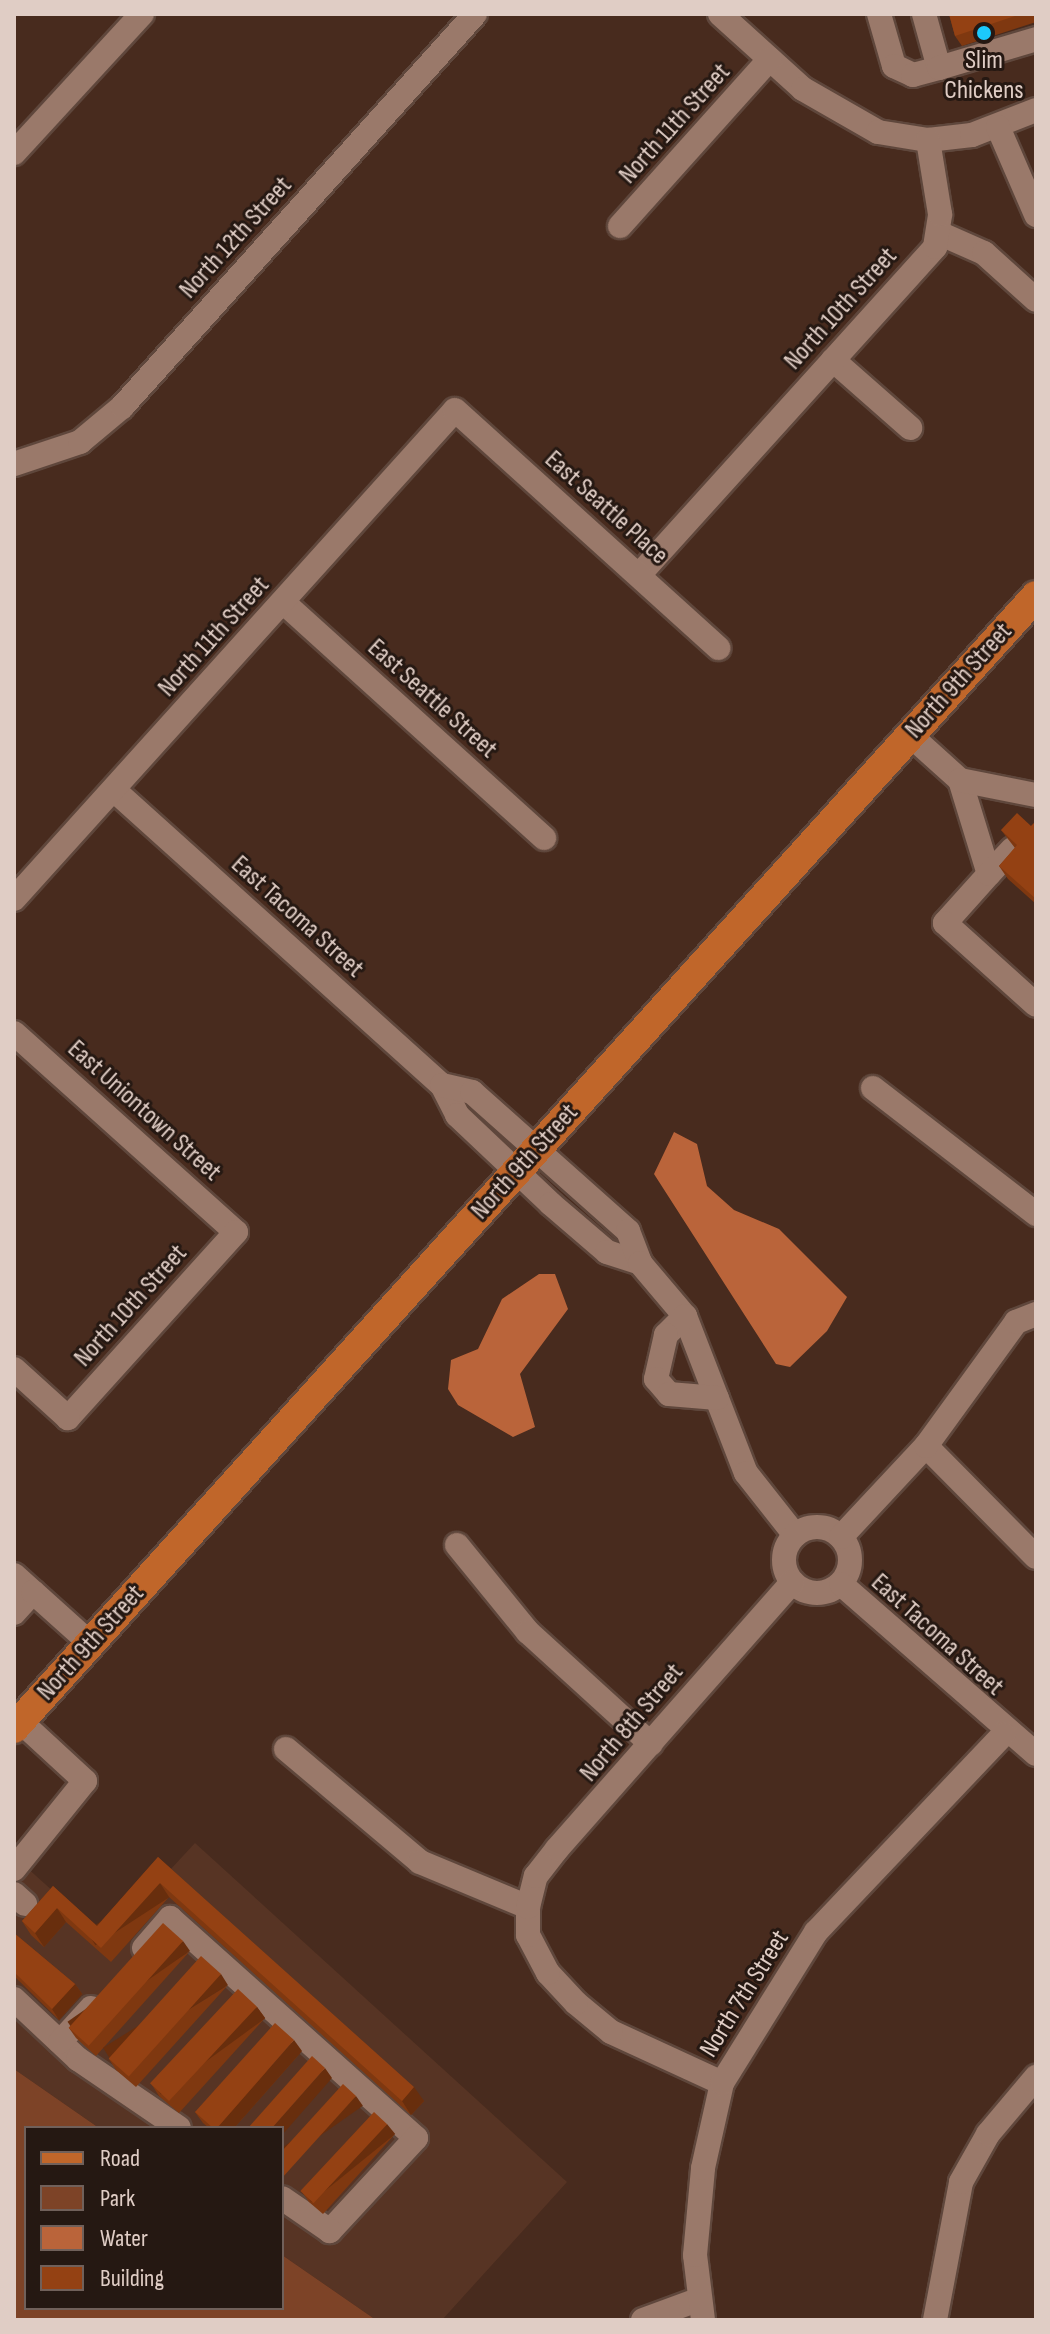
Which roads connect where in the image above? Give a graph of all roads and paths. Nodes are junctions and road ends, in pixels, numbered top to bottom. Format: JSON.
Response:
{"nodes":[{"id":1,"x":142,"y":14,"type":"edge"},
{"id":2,"x":475,"y":14,"type":"edge"},
{"id":3,"x":720,"y":14,"type":"edge"},
{"id":4,"x":879,"y":14,"type":"edge"},
{"id":5,"x":924,"y":14,"type":"edge"},
{"id":6,"x":1036,"y":39,"type":"edge"},
{"id":7,"x":770,"y":59,"type":"junction"},
{"id":8,"x":939,"y":68,"type":"junction"},
{"id":9,"x":1036,"y":110,"type":"edge"},
{"id":10,"x":998,"y":127,"type":"junction"},
{"id":11,"x":928,"y":140,"type":"junction"},
{"id":12,"x":14,"y":153,"type":"edge"},
{"id":13,"x":1036,"y":215,"type":"edge"},
{"id":14,"x":620,"y":226,"type":"dead end"},
{"id":15,"x":941,"y":234,"type":"junction"},
{"id":16,"x":1036,"y":300,"type":"edge"},
{"id":17,"x":833,"y":360,"type":"junction"},
{"id":18,"x":455,"y":410,"type":"joint"},
{"id":19,"x":910,"y":428,"type":"dead end"},
{"id":20,"x":14,"y":464,"type":"edge"},
{"id":21,"x":639,"y":575,"type":"junction"},
{"id":22,"x":1036,"y":596,"type":"edge"},
{"id":23,"x":283,"y":602,"type":"junction"},
{"id":24,"x":718,"y":648,"type":"dead end"},
{"id":25,"x":910,"y":735,"type":"junction"},
{"id":26,"x":960,"y":780,"type":"junction"},
{"id":27,"x":114,"y":790,"type":"junction"},
{"id":28,"x":1036,"y":795,"type":"edge"},
{"id":29,"x":544,"y":838,"type":"dead end"},
{"id":30,"x":1012,"y":849,"type":"edge"},
{"id":31,"x":989,"y":874,"type":"junction"},
{"id":32,"x":14,"y":899,"type":"edge"},
{"id":33,"x":1036,"y":1005,"type":"edge"},
{"id":34,"x":14,"y":1033,"type":"edge"},
{"id":35,"x":442,"y":1085,"type":"junction"},
{"id":36,"x":873,"y":1088,"type":"dead end"},
{"id":37,"x":537,"y":1148,"type":"junction"},
{"id":38,"x":516,"y":1171,"type":"junction"},
{"id":39,"x":1036,"y":1214,"type":"edge"},
{"id":40,"x":236,"y":1232,"type":"joint"},
{"id":41,"x":640,"y":1263,"type":"junction"},
{"id":42,"x":1036,"y":1314,"type":"edge"},
{"id":43,"x":685,"y":1316,"type":"junction"},
{"id":44,"x":14,"y":1369,"type":"edge"},
{"id":45,"x":717,"y":1398,"type":"junction"},
{"id":46,"x":926,"y":1446,"type":"junction"},
{"id":47,"x":795,"y":1535,"type":"junction"},
{"id":48,"x":841,"y":1537,"type":"junction"},
{"id":49,"x":457,"y":1545,"type":"dead end"},
{"id":50,"x":1036,"y":1557,"type":"edge"},
{"id":51,"x":14,"y":1575,"type":"edge"},
{"id":52,"x":792,"y":1582,"type":"junction"},
{"id":53,"x":841,"y":1584,"type":"junction"},
{"id":54,"x":33,"y":1592,"type":"junction"},
{"id":55,"x":14,"y":1613,"type":"edge"},
{"id":56,"x":91,"y":1644,"type":"junction"},
{"id":57,"x":17,"y":1725,"type":"edge"},
{"id":58,"x":1004,"y":1734,"type":"junction"},
{"id":59,"x":651,"y":1744,"type":"junction"},
{"id":60,"x":286,"y":1749,"type":"dead end"},
{"id":61,"x":1036,"y":1754,"type":"edge"},
{"id":62,"x":14,"y":1869,"type":"edge"},
{"id":63,"x":528,"y":1907,"type":"junction"},
{"id":64,"x":207,"y":1952,"type":"junction"},
{"id":65,"x":130,"y":1963,"type":"edge"},
{"id":66,"x":187,"y":1974,"type":"edge"},
{"id":67,"x":110,"y":1986,"type":"edge"},
{"id":68,"x":246,"y":1986,"type":"junction"},
{"id":69,"x":14,"y":1999,"type":"edge"},
{"id":70,"x":225,"y":2009,"type":"edge"},
{"id":71,"x":281,"y":2018,"type":"junction"},
{"id":72,"x":262,"y":2040,"type":"edge"},
{"id":73,"x":60,"y":2042,"type":"junction"},
{"id":74,"x":118,"y":2051,"type":"edge"},
{"id":75,"x":320,"y":2052,"type":"junction"},
{"id":76,"x":99,"y":2073,"type":"junction"},
{"id":77,"x":300,"y":2074,"type":"edge"},
{"id":78,"x":1036,"y":2077,"type":"edge"},
{"id":79,"x":162,"y":2079,"type":"edge"},
{"id":80,"x":350,"y":2080,"type":"junction"},
{"id":81,"x":722,"y":2083,"type":"junction"},
{"id":82,"x":331,"y":2101,"type":"edge"},
{"id":83,"x":141,"y":2102,"type":"junction"},
{"id":84,"x":203,"y":2106,"type":"edge"},
{"id":85,"x":381,"y":2107,"type":"junction"},
{"id":86,"x":178,"y":2126,"type":"edge"},
{"id":87,"x":183,"y":2126,"type":"edge"},
{"id":88,"x":361,"y":2129,"type":"edge"},
{"id":89,"x":312,"y":2184,"type":"edge"},
{"id":90,"x":287,"y":2202,"type":"edge"},
{"id":91,"x":699,"y":2311,"type":"edge"},
{"id":92,"x":643,"y":2320,"type":"edge"},
{"id":93,"x":935,"y":2320,"type":"edge"}],
"edges":[{"from":1,"to":12,"type":"street"},
{"from":2,"to":20,"type":"street","name":"North 12th Street"},
{"from":3,"to":7,"type":"street"},
{"from":4,"to":8,"type":"street"},
{"from":5,"to":8,"type":"street"},
{"from":6,"to":8,"type":"street"},
{"from":7,"to":11,"type":"street"},
{"from":7,"to":14,"type":"street","name":"North 11th Street"},
{"from":9,"to":10,"type":"street"},
{"from":10,"to":11,"type":"street"},
{"from":10,"to":13,"type":"street"},
{"from":11,"to":15,"type":"street"},
{"from":15,"to":16,"type":"street"},
{"from":15,"to":17,"type":"street","name":"North 10th Street"},
{"from":17,"to":19,"type":"street"},
{"from":17,"to":21,"type":"street","name":"North 10th Street"},
{"from":18,"to":21,"type":"street","name":"East Seattle Place"},
{"from":18,"to":23,"type":"street","name":"North 11th Street"},
{"from":21,"to":24,"type":"street","name":"East Seattle Place"},
{"from":22,"to":25,"type":"main road","name":"North 9th Street"},
{"from":23,"to":27,"type":"street","name":"North 11th Street"},
{"from":23,"to":29,"type":"street","name":"East Seattle Street"},
{"from":25,"to":26,"type":"street"},
{"from":25,"to":37,"type":"main road","name":"North 9th Street"},
{"from":26,"to":28,"type":"street"},
{"from":26,"to":31,"type":"street"},
{"from":27,"to":32,"type":"street","name":"North 11th Street"},
{"from":27,"to":35,"type":"street","name":"East Tacoma Street"},
{"from":30,"to":31,"type":"street"},
{"from":31,"to":33,"type":"street"},
{"from":34,"to":40,"type":"street","name":"East Uniontown Street"},
{"from":35,"to":37,"type":"street","name":"East Tacoma Street"},
{"from":35,"to":38,"type":"street","name":"East Tacoma Street"},
{"from":36,"to":39,"type":"street"},
{"from":37,"to":38,"type":"main road","name":"North 9th Street"},
{"from":37,"to":41,"type":"street","name":"East Tacoma Street"},
{"from":38,"to":41,"type":"street","name":"East Tacoma Street"},
{"from":38,"to":56,"type":"main road","name":"North 9th Street"},
{"from":40,"to":44,"type":"street","name":"North 10th Street"},
{"from":41,"to":43,"type":"street","name":"East Tacoma Street"},
{"from":42,"to":46,"type":"street"},
{"from":43,"to":45,"type":"street","name":"East Tacoma Street"},
{"from":43,"to":45,"type":"street"},
{"from":45,"to":47,"type":"street","name":"East Tacoma Street"},
{"from":46,"to":48,"type":"street"},
{"from":46,"to":50,"type":"street"},
{"from":47,"to":48,"type":"street"},
{"from":47,"to":52,"type":"street"},
{"from":48,"to":53,"type":"street"},
{"from":49,"to":59,"type":"street"},
{"from":51,"to":54,"type":"street"},
{"from":52,"to":53,"type":"street"},
{"from":52,"to":59,"type":"street","name":"North 8th Street"},
{"from":53,"to":58,"type":"street","name":"East Tacoma Street"},
{"from":54,"to":55,"type":"street"},
{"from":54,"to":56,"type":"street"},
{"from":56,"to":57,"type":"main road","name":"North 9th Street"},
{"from":57,"to":62,"type":"street"},
{"from":58,"to":61,"type":"street","name":"East Tacoma Street"},
{"from":58,"to":81,"type":"street","name":"North 7th Street"},
{"from":59,"to":63,"type":"street","name":"North 8th Street"},
{"from":60,"to":63,"type":"street"},
{"from":63,"to":81,"type":"street"},
{"from":64,"to":65,"type":"street"},
{"from":64,"to":66,"type":"street"},
{"from":64,"to":68,"type":"street"},
{"from":67,"to":73,"type":"street"},
{"from":68,"to":70,"type":"street"},
{"from":68,"to":71,"type":"street"},
{"from":69,"to":73,"type":"street"},
{"from":71,"to":72,"type":"street"},
{"from":71,"to":75,"type":"street"},
{"from":73,"to":76,"type":"street"},
{"from":74,"to":76,"type":"street"},
{"from":75,"to":77,"type":"street"},
{"from":75,"to":80,"type":"street"},
{"from":76,"to":83,"type":"street"},
{"from":78,"to":93,"type":"street"},
{"from":79,"to":83,"type":"street"},
{"from":80,"to":82,"type":"street"},
{"from":80,"to":85,"type":"street"},
{"from":81,"to":91,"type":"street","name":"North 7th Street"},
{"from":83,"to":86,"type":"street"},
{"from":84,"to":87,"type":"street"},
{"from":85,"to":88,"type":"street"},
{"from":85,"to":90,"type":"street"},
{"from":89,"to":90,"type":"street"},
{"from":91,"to":92,"type":"street","name":"North 7th Street"}]}
